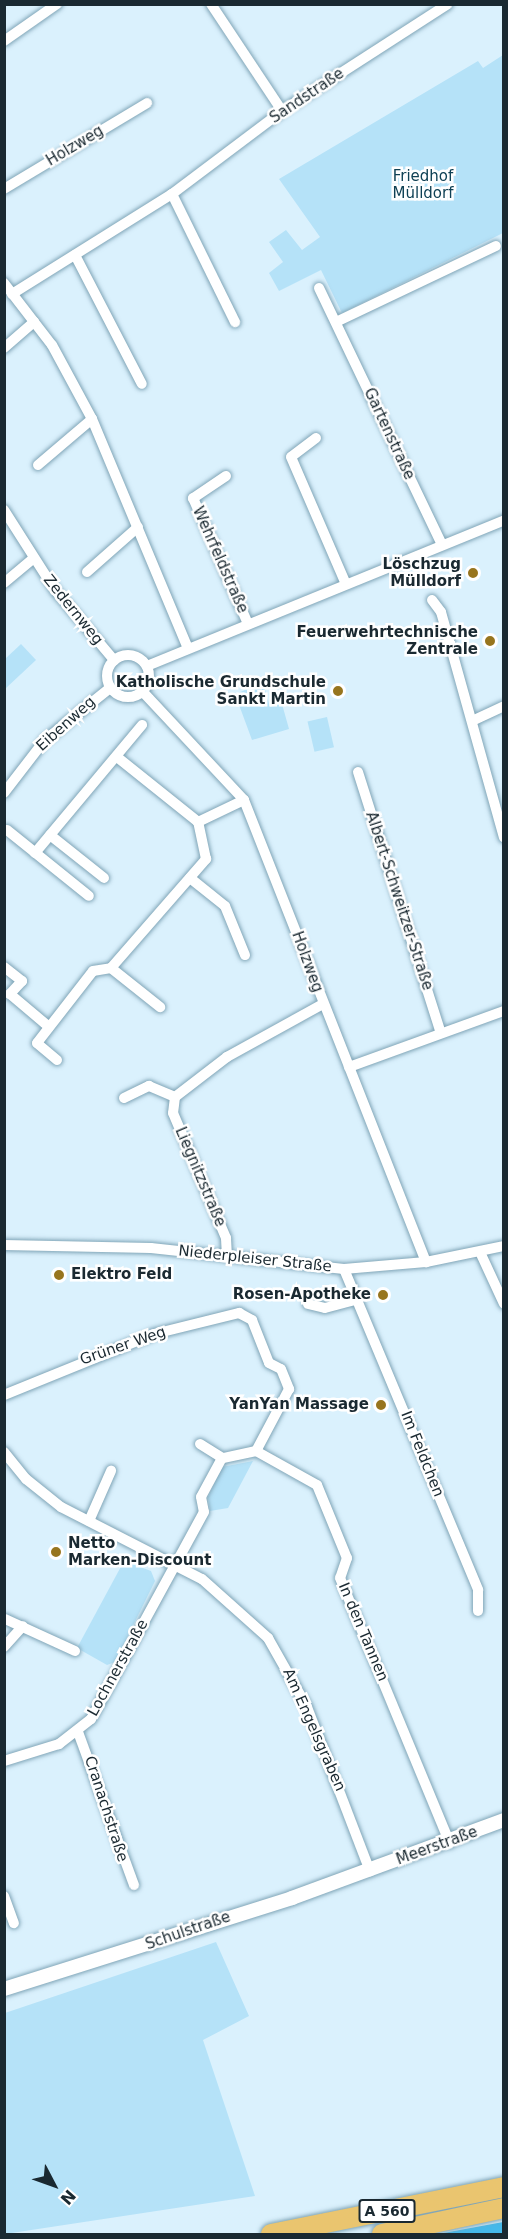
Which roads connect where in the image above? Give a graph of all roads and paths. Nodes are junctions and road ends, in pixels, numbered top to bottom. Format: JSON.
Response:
{"nodes":[{"id":1,"x":57,"y":4,"type":"edge"},
{"id":2,"x":211,"y":4,"type":"edge"},
{"id":3,"x":448,"y":4,"type":"edge"},
{"id":4,"x":4,"y":41,"type":"edge"},
{"id":5,"x":147,"y":104,"type":"dead end"},
{"id":6,"x":282,"y":111,"type":"junction"},
{"id":7,"x":4,"y":189,"type":"edge"},
{"id":8,"x":172,"y":194,"type":"junction"},
{"id":9,"x":496,"y":246,"type":"dead end"},
{"id":10,"x":75,"y":255,"type":"junction"},
{"id":11,"x":4,"y":283,"type":"edge"},
{"id":12,"x":320,"y":288,"type":"dead end"},
{"id":13,"x":12,"y":294,"type":"junction"},
{"id":14,"x":34,"y":322,"type":"junction"},
{"id":15,"x":235,"y":322,"type":"dead end"},
{"id":16,"x":336,"y":322,"type":"junction"},
{"id":17,"x":4,"y":348,"type":"edge"},
{"id":18,"x":142,"y":384,"type":"dead end"},
{"id":19,"x":92,"y":419,"type":"junction"},
{"id":20,"x":316,"y":438,"type":"dead end"},
{"id":21,"x":38,"y":465,"type":"dead end"},
{"id":22,"x":226,"y":476,"type":"dead end"},
{"id":23,"x":4,"y":510,"type":"edge"},
{"id":24,"x":504,"y":520,"type":"edge"},
{"id":25,"x":138,"y":527,"type":"junction"},
{"id":26,"x":442,"y":545,"type":"junction"},
{"id":27,"x":33,"y":559,"type":"junction"},
{"id":28,"x":87,"y":572,"type":"dead end"},
{"id":29,"x":4,"y":583,"type":"edge"},
{"id":30,"x":346,"y":584,"type":"junction"},
{"id":31,"x":432,"y":600,"type":"dead end"},
{"id":32,"x":248,"y":624,"type":"junction"},
{"id":33,"x":188,"y":648,"type":"junction"},
{"id":34,"x":114,"y":660,"type":"junction"},
{"id":35,"x":147,"y":666,"type":"junction"},
{"id":36,"x":110,"y":688,"type":"junction"},
{"id":37,"x":143,"y":692,"type":"junction"},
{"id":38,"x":504,"y":706,"type":"edge"},
{"id":39,"x":472,"y":721,"type":"junction"},
{"id":40,"x":142,"y":725,"type":"dead end"},
{"id":41,"x":117,"y":757,"type":"junction"},
{"id":42,"x":358,"y":772,"type":"dead end"},
{"id":43,"x":4,"y":793,"type":"edge"},
{"id":44,"x":244,"y":800,"type":"junction"},
{"id":45,"x":198,"y":822,"type":"junction"},
{"id":46,"x":7,"y":830,"type":"dead end"},
{"id":47,"x":50,"y":835,"type":"junction"},
{"id":48,"x":504,"y":837,"type":"edge"},
{"id":49,"x":35,"y":853,"type":"junction"},
{"id":50,"x":104,"y":878,"type":"dead end"},
{"id":51,"x":190,"y":878,"type":"junction"},
{"id":52,"x":89,"y":896,"type":"dead end"},
{"id":53,"x":245,"y":955,"type":"dead end"},
{"id":54,"x":4,"y":967,"type":"edge"},
{"id":55,"x":111,"y":968,"type":"junction"},
{"id":56,"x":323,"y":1004,"type":"junction"},
{"id":57,"x":160,"y":1007,"type":"dead end"},
{"id":58,"x":504,"y":1011,"type":"edge"},
{"id":59,"x":49,"y":1027,"type":"junction"},
{"id":60,"x":440,"y":1030,"type":"junction"},
{"id":61,"x":57,"y":1060,"type":"dead end"},
{"id":62,"x":349,"y":1067,"type":"junction"},
{"id":63,"x":175,"y":1097,"type":"junction"},
{"id":64,"x":124,"y":1098,"type":"dead end"},
{"id":65,"x":4,"y":1245,"type":"edge"},
{"id":66,"x":504,"y":1246,"type":"edge"},
{"id":67,"x":480,"y":1252,"type":"junction"},
{"id":68,"x":227,"y":1257,"type":"junction"},
{"id":69,"x":426,"y":1262,"type":"junction"},
{"id":70,"x":344,"y":1269,"type":"junction"},
{"id":71,"x":358,"y":1299,"type":"junction"},
{"id":72,"x":308,"y":1304,"type":"dead end"},
{"id":73,"x":504,"y":1304,"type":"edge"},
{"id":74,"x":4,"y":1395,"type":"edge"},
{"id":75,"x":200,"y":1444,"type":"dead end"},
{"id":76,"x":256,"y":1451,"type":"junction"},
{"id":77,"x":4,"y":1452,"type":"edge"},
{"id":78,"x":222,"y":1458,"type":"junction"},
{"id":79,"x":111,"y":1471,"type":"dead end"},
{"id":80,"x":89,"y":1521,"type":"junction"},
{"id":81,"x":175,"y":1563,"type":"junction"},
{"id":82,"x":478,"y":1611,"type":"dead end"},
{"id":83,"x":5,"y":1619,"type":"edge"},
{"id":84,"x":23,"y":1626,"type":"junction"},
{"id":85,"x":4,"y":1647,"type":"edge"},
{"id":86,"x":75,"y":1651,"type":"dead end"},
{"id":87,"x":78,"y":1732,"type":"junction"},
{"id":88,"x":4,"y":1761,"type":"edge"},
{"id":89,"x":504,"y":1820,"type":"edge"},
{"id":90,"x":450,"y":1843,"type":"junction"},
{"id":91,"x":370,"y":1871,"type":"junction"},
{"id":92,"x":134,"y":1885,"type":"dead end"},
{"id":93,"x":4,"y":1896,"type":"edge"},
{"id":94,"x":14,"y":1923,"type":"dead end"},
{"id":95,"x":4,"y":1989,"type":"edge"},
{"id":96,"x":504,"y":2187,"type":"edge"},
{"id":97,"x":504,"y":2208,"type":"edge"},
{"id":98,"x":271,"y":2235,"type":"edge"},
{"id":99,"x":382,"y":2235,"type":"edge"}],
"edges":[{"from":1,"to":4,"type":"street"},
{"from":2,"to":6,"type":"street"},
{"from":3,"to":6,"type":"street","name":"Sandstraße"},
{"from":5,"to":7,"type":"street","name":"Holzweg"},
{"from":6,"to":8,"type":"street","name":"Sandstraße"},
{"from":8,"to":10,"type":"street","name":"Sandstraße"},
{"from":8,"to":15,"type":"street"},
{"from":9,"to":16,"type":"street"},
{"from":10,"to":13,"type":"street","name":"Sandstraße"},
{"from":10,"to":18,"type":"street"},
{"from":11,"to":13,"type":"street"},
{"from":12,"to":16,"type":"street","name":"Gartenstraße"},
{"from":13,"to":14,"type":"street"},
{"from":14,"to":17,"type":"street"},
{"from":14,"to":19,"type":"street"},
{"from":16,"to":26,"type":"street","name":"Gartenstraße"},
{"from":19,"to":21,"type":"street"},
{"from":19,"to":25,"type":"street"},
{"from":20,"to":30,"type":"street"},
{"from":22,"to":32,"type":"street","name":"Wehrfeldstraße"},
{"from":23,"to":27,"type":"street","name":"Zedernweg"},
{"from":24,"to":26,"type":"street","name":"Wehrfeldstraße"},
{"from":25,"to":28,"type":"street"},
{"from":25,"to":33,"type":"street"},
{"from":26,"to":30,"type":"street","name":"Wehrfeldstraße"},
{"from":27,"to":29,"type":"street"},
{"from":27,"to":34,"type":"street","name":"Zedernweg"},
{"from":30,"to":32,"type":"street","name":"Wehrfeldstraße"},
{"from":31,"to":39,"type":"street"},
{"from":32,"to":33,"type":"street","name":"Wehrfeldstraße"},
{"from":33,"to":35,"type":"street","name":"Wehrfeldstraße"},
{"from":34,"to":35,"type":"street"},
{"from":34,"to":36,"type":"street"},
{"from":35,"to":37,"type":"street"},
{"from":36,"to":37,"type":"street"},
{"from":36,"to":43,"type":"street","name":"Eibenweg"},
{"from":37,"to":44,"type":"street","name":"Holzweg"},
{"from":38,"to":39,"type":"street"},
{"from":39,"to":48,"type":"street"},
{"from":40,"to":41,"type":"street"},
{"from":41,"to":45,"type":"street"},
{"from":41,"to":47,"type":"street"},
{"from":42,"to":60,"type":"street","name":"Albert-Schweitzer-Straße"},
{"from":44,"to":45,"type":"street"},
{"from":44,"to":56,"type":"street","name":"Holzweg"},
{"from":45,"to":51,"type":"street"},
{"from":46,"to":49,"type":"street"},
{"from":47,"to":49,"type":"street"},
{"from":47,"to":50,"type":"street"},
{"from":49,"to":52,"type":"street"},
{"from":51,"to":53,"type":"street"},
{"from":51,"to":55,"type":"street"},
{"from":54,"to":59,"type":"street"},
{"from":55,"to":57,"type":"street"},
{"from":55,"to":59,"type":"street"},
{"from":56,"to":62,"type":"street","name":"Holzweg"},
{"from":56,"to":63,"type":"street"},
{"from":58,"to":60,"type":"street"},
{"from":59,"to":61,"type":"street"},
{"from":60,"to":62,"type":"street"},
{"from":62,"to":69,"type":"street","name":"Holzweg"},
{"from":63,"to":64,"type":"street"},
{"from":63,"to":68,"type":"street","name":"Liegnitzstraße"},
{"from":65,"to":68,"type":"street","name":"Niederpleiser Straße"},
{"from":66,"to":67,"type":"street","name":"Niederpleiser Straße"},
{"from":67,"to":69,"type":"street","name":"Niederpleiser Straße"},
{"from":67,"to":73,"type":"street"},
{"from":68,"to":70,"type":"street","name":"Niederpleiser Straße"},
{"from":69,"to":70,"type":"street","name":"Niederpleiser Straße"},
{"from":70,"to":71,"type":"street","name":"Im Feldchen"},
{"from":71,"to":72,"type":"street"},
{"from":71,"to":82,"type":"street","name":"Im Feldchen"},
{"from":74,"to":76,"type":"street","name":"Grüner Weg"},
{"from":75,"to":78,"type":"street"},
{"from":76,"to":78,"type":"street"},
{"from":76,"to":90,"type":"street","name":"In den Tannen"},
{"from":77,"to":80,"type":"street","name":"Am Engelsgraben"},
{"from":78,"to":81,"type":"street"},
{"from":79,"to":80,"type":"street"},
{"from":80,"to":81,"type":"street","name":"Am Engelsgraben"},
{"from":81,"to":87,"type":"street","name":"Lochnerstraße"},
{"from":81,"to":91,"type":"street","name":"Am Engelsgraben"},
{"from":83,"to":84,"type":"street"},
{"from":84,"to":85,"type":"street"},
{"from":84,"to":86,"type":"street"},
{"from":87,"to":88,"type":"street","name":"Lochnerstraße"},
{"from":87,"to":92,"type":"street","name":"Cranachstraße"},
{"from":89,"to":90,"type":"street","name":"Meerstraße"},
{"from":90,"to":91,"type":"street","name":"Meerstraße"},
{"from":91,"to":95,"type":"street","name":"Schulstraße"},
{"from":93,"to":94,"type":"street"},
{"from":96,"to":98,"type":"highway","number":"A 560"},
{"from":97,"to":99,"type":"highway","number":"A 560"}]}
